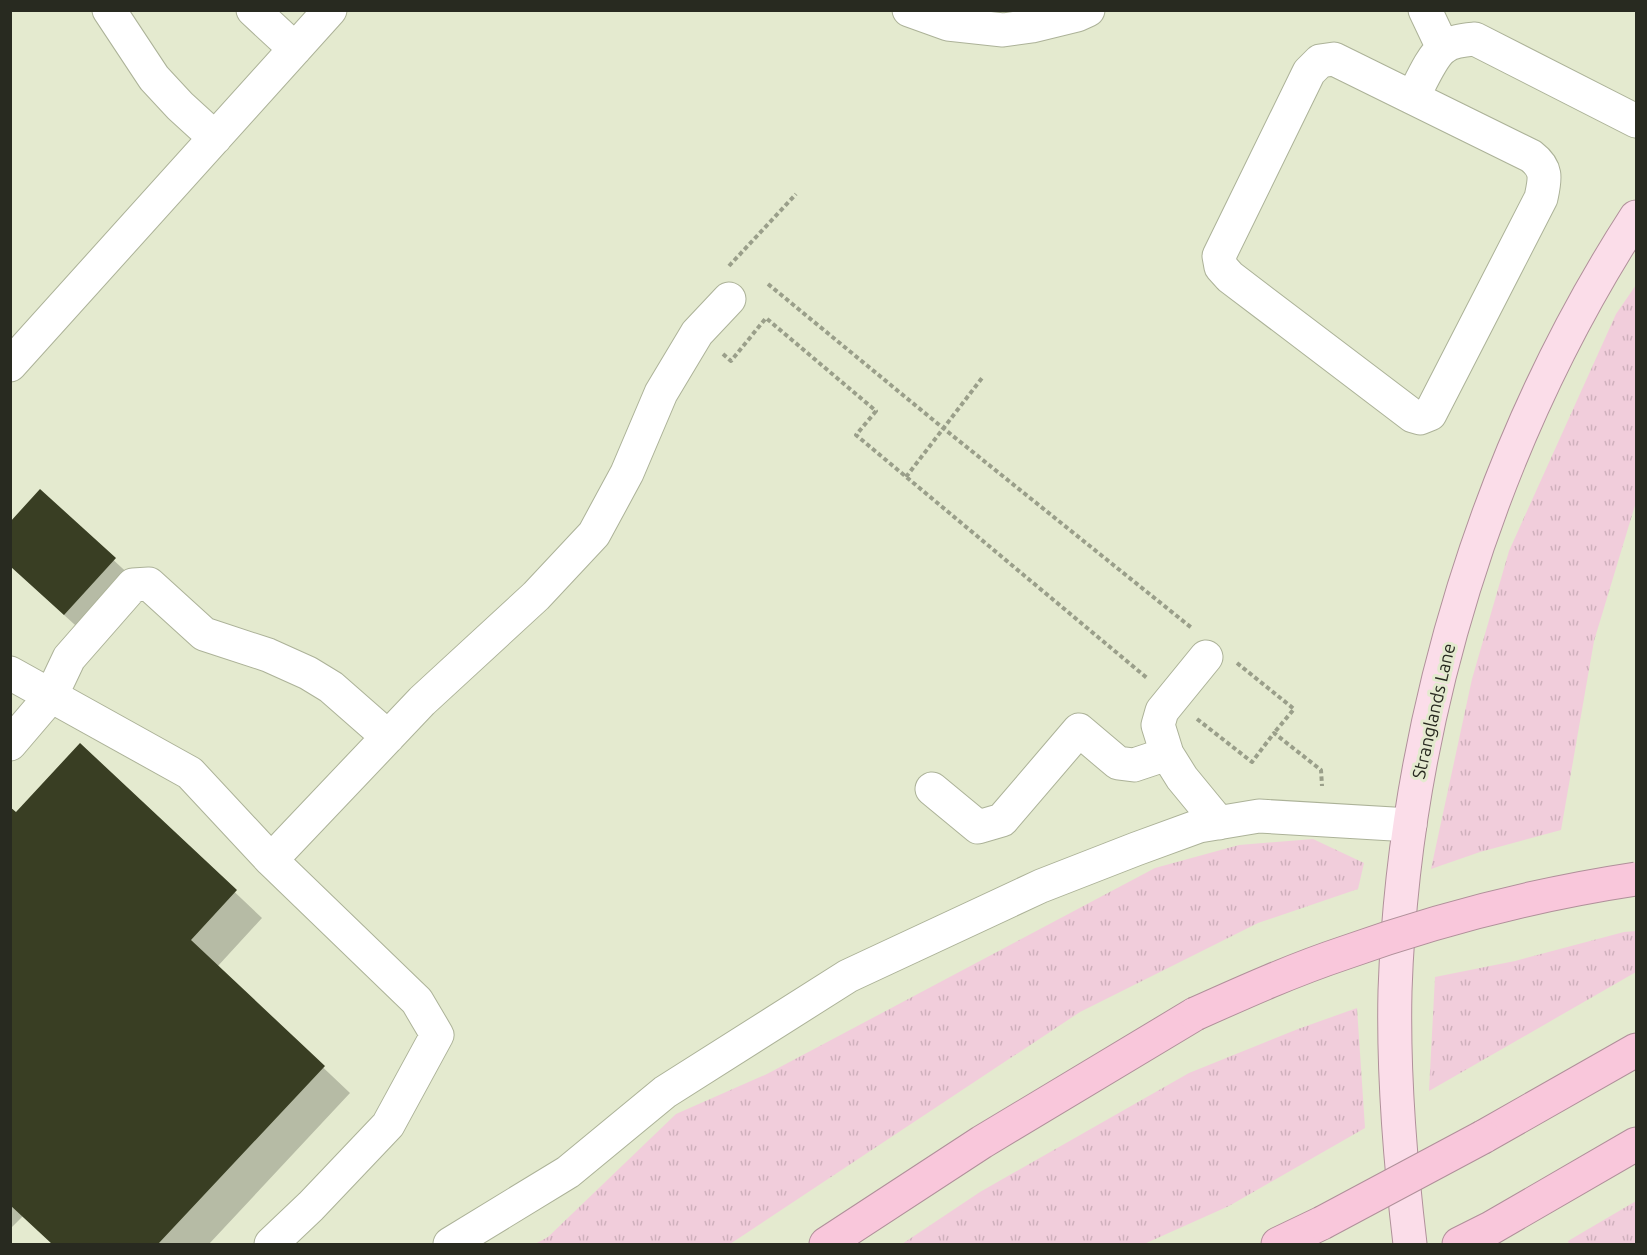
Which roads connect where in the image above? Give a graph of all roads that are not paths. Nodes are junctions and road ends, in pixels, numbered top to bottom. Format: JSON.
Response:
{"nodes":[{"id":1,"x":109,"y":10,"type":"edge"},
{"id":2,"x":253,"y":10,"type":"edge"},
{"id":3,"x":330,"y":10,"type":"edge"},
{"id":4,"x":909,"y":10,"type":"edge"},
{"id":5,"x":1088,"y":10,"type":"edge"},
{"id":6,"x":1425,"y":10,"type":"edge"},
{"id":7,"x":1443,"y":48,"type":"junction"},
{"id":8,"x":295,"y":49,"type":"junction"},
{"id":9,"x":1413,"y":97,"type":"junction"},
{"id":10,"x":1636,"y":121,"type":"edge"},
{"id":11,"x":215,"y":138,"type":"junction"},
{"id":12,"x":1636,"y":217,"type":"edge"},
{"id":13,"x":729,"y":283,"type":"road end"},
{"id":14,"x":10,"y":365,"type":"edge"},
{"id":15,"x":1213,"y":651,"type":"road end"},
{"id":16,"x":10,"y":673,"type":"edge"},
{"id":17,"x":51,"y":696,"type":"junction"},
{"id":18,"x":388,"y":737,"type":"junction"},
{"id":19,"x":10,"y":744,"type":"edge"},
{"id":20,"x":1167,"y":754,"type":"junction"},
{"id":21,"x":932,"y":789,"type":"dead end"},
{"id":22,"x":1219,"y":823,"type":"junction"},
{"id":23,"x":1410,"y":825,"type":"junction"},
{"id":24,"x":271,"y":860,"type":"junction"},
{"id":25,"x":1636,"y":879,"type":"edge"},
{"id":26,"x":1636,"y":1050,"type":"edge"},
{"id":27,"x":1636,"y":1144,"type":"edge"},
{"id":28,"x":271,"y":1245,"type":"edge"},
{"id":29,"x":450,"y":1245,"type":"edge"},
{"id":30,"x":826,"y":1245,"type":"edge"},
{"id":31,"x":1278,"y":1245,"type":"edge"},
{"id":32,"x":1410,"y":1245,"type":"edge"},
{"id":33,"x":1459,"y":1245,"type":"edge"}],
"edges":[{"from":1,"to":11,"type":"lane"},
{"from":2,"to":8,"type":"lane"},
{"from":3,"to":8,"type":"lane"},
{"from":4,"to":5,"type":"lane"},
{"from":6,"to":7,"type":"lane"},
{"from":7,"to":9,"type":"lane"},
{"from":7,"to":10,"type":"lane"},
{"from":8,"to":11,"type":"lane"},
{"from":9,"to":9,"type":"lane"},
{"from":11,"to":14,"type":"lane"},
{"from":12,"to":23,"type":"main road","name":"Stranglands Lane"},
{"from":13,"to":18,"type":"lane"},
{"from":15,"to":20,"type":"lane"},
{"from":16,"to":17,"type":"lane"},
{"from":17,"to":18,"type":"lane"},
{"from":17,"to":19,"type":"lane"},
{"from":17,"to":24,"type":"lane"},
{"from":18,"to":24,"type":"lane"},
{"from":20,"to":21,"type":"lane"},
{"from":20,"to":22,"type":"lane"},
{"from":22,"to":23,"type":"lane"},
{"from":22,"to":29,"type":"lane"},
{"from":23,"to":32,"type":"main road","name":"Stranglands Lane"},
{"from":24,"to":28,"type":"lane"},
{"from":25,"to":30,"type":"highway","bridge":true},
{"from":26,"to":31,"type":"highway","bridge":true},
{"from":27,"to":33,"type":"highway"}]}
